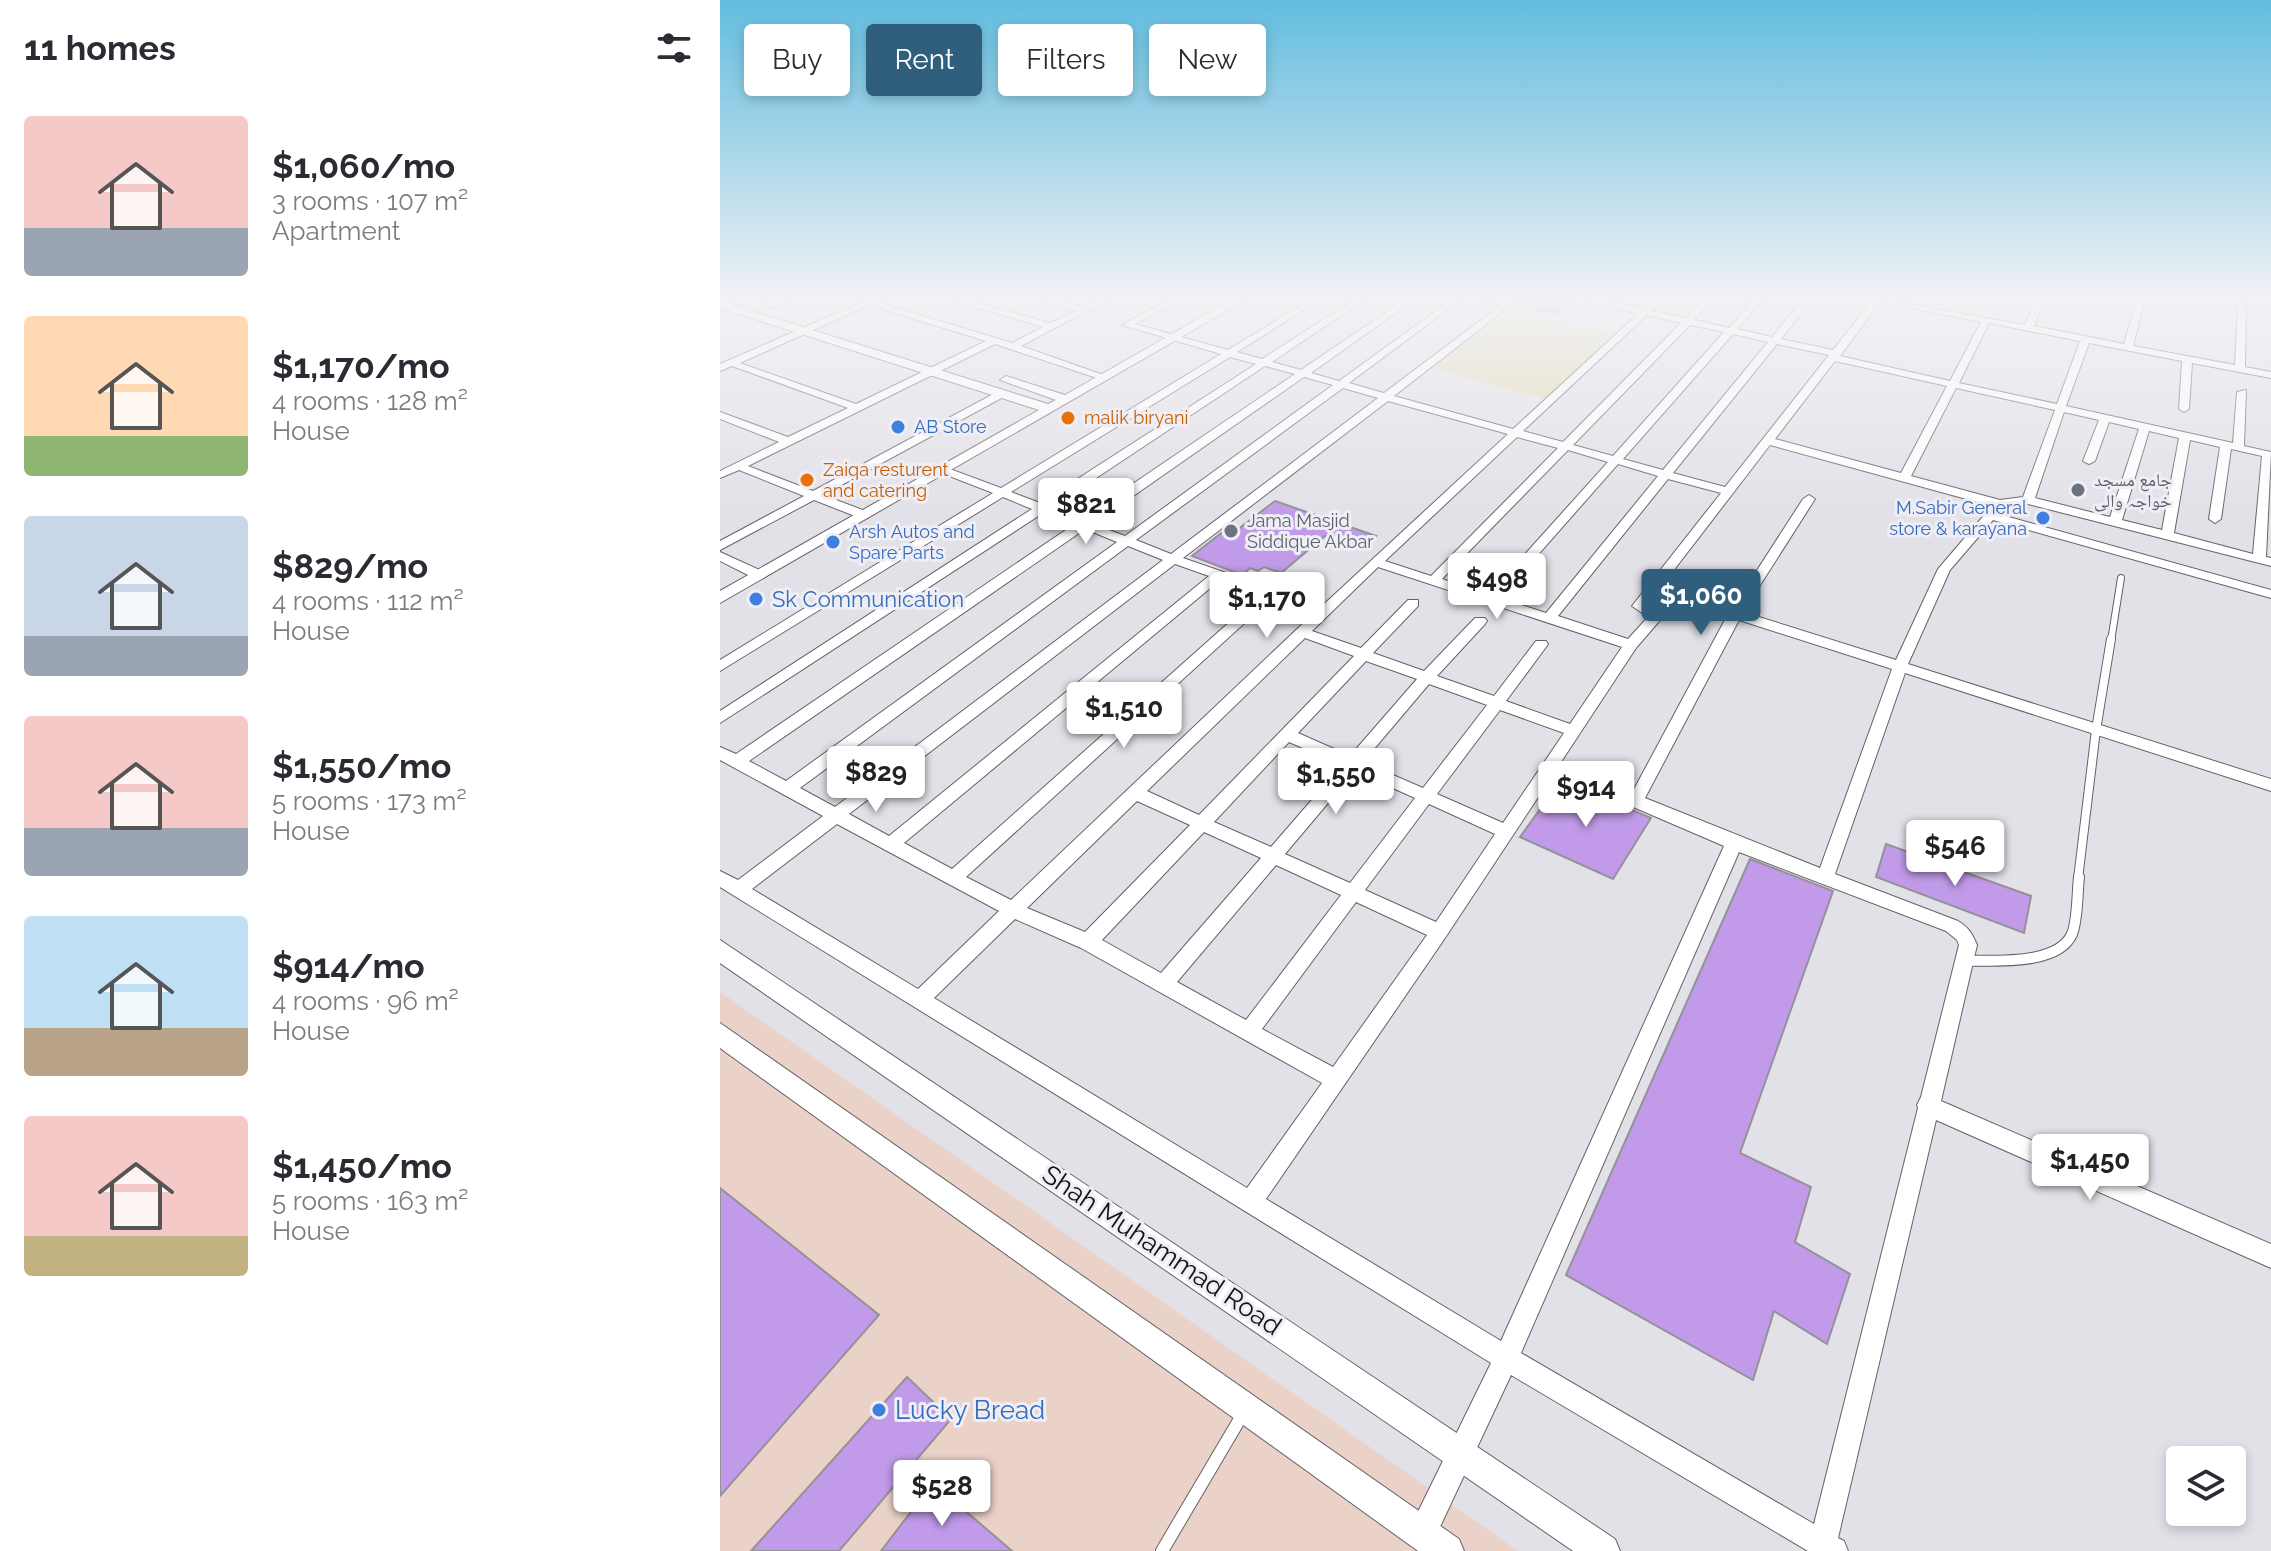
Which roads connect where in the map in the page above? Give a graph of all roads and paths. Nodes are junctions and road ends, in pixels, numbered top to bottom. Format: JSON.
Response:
{"nodes":[{"id":1,"x":752,"y":370,"type":"edge"},
{"id":2,"x":925,"y":370,"type":"edge"},
{"id":3,"x":951,"y":370,"type":"edge"},
{"id":4,"x":1085,"y":370,"type":"edge"},
{"id":5,"x":1116,"y":370,"type":"edge"},
{"id":6,"x":1201,"y":370,"type":"edge"},
{"id":7,"x":1253,"y":370,"type":"edge"},
{"id":8,"x":1292,"y":370,"type":"edge"},
{"id":9,"x":1310,"y":370,"type":"edge"},
{"id":10,"x":1362,"y":370,"type":"edge"},
{"id":11,"x":1423,"y":370,"type":"edge"},
{"id":12,"x":1583,"y":370,"type":"edge"},
{"id":13,"x":1640,"y":370,"type":"edge"},
{"id":14,"x":1695,"y":370,"type":"edge"},
{"id":15,"x":1749,"y":370,"type":"edge"},
{"id":16,"x":1824,"y":370,"type":"edge"},
{"id":17,"x":1897,"y":370,"type":"edge"},
{"id":18,"x":1959,"y":370,"type":"edge"},
{"id":19,"x":2074,"y":370,"type":"edge"},
{"id":20,"x":2186,"y":370,"type":"edge"},
{"id":21,"x":2242,"y":370,"type":"edge"},
{"id":22,"x":1305,"y":374,"type":"junction"},
{"id":23,"x":2271,"y":375,"type":"edge"},
{"id":24,"x":994,"y":376,"type":"dead end"},
{"id":25,"x":1104,"y":377,"type":"junction"},
{"id":26,"x":1952,"y":383,"type":"junction"},
{"id":27,"x":1344,"y":384,"type":"junction"},
{"id":28,"x":2242,"y":392,"type":"dead end"},
{"id":29,"x":1003,"y":393,"type":"junction"},
{"id":30,"x":1389,"y":397,"type":"junction"},
{"id":31,"x":1066,"y":399,"type":"junction"},
{"id":32,"x":2061,"y":407,"type":"junction"},
{"id":33,"x":857,"y":408,"type":"junction"},
{"id":34,"x":1050,"y":409,"type":"junction"},
{"id":35,"x":2184,"y":409,"type":"dead end"},
{"id":36,"x":720,"y":415,"type":"edge"},
{"id":37,"x":2105,"y":417,"type":"junction"},
{"id":38,"x":736,"y":421,"type":"junction"},
{"id":39,"x":2145,"y":427,"type":"junction"},
{"id":40,"x":720,"y":429,"type":"edge"},
{"id":41,"x":1517,"y":432,"type":"junction"},
{"id":42,"x":2185,"y":437,"type":"junction"},
{"id":43,"x":1769,"y":441,"type":"junction"},
{"id":44,"x":790,"y":442,"type":"junction"},
{"id":45,"x":1568,"y":447,"type":"junction"},
{"id":46,"x":2232,"y":447,"type":"junction"},
{"id":47,"x":2270,"y":455,"type":"edge"},
{"id":48,"x":1616,"y":460,"type":"junction"},
{"id":49,"x":2089,"y":461,"type":"dead end"},
{"id":50,"x":739,"y":466,"type":"junction"},
{"id":51,"x":943,"y":470,"type":"junction"},
{"id":52,"x":1667,"y":474,"type":"junction"},
{"id":53,"x":720,"y":475,"type":"edge"},
{"id":54,"x":1905,"y":477,"type":"junction"},
{"id":55,"x":1730,"y":492,"type":"junction"},
{"id":56,"x":1003,"y":493,"type":"junction"},
{"id":57,"x":814,"y":495,"type":"junction"},
{"id":58,"x":1809,"y":499,"type":"dead end"},
{"id":59,"x":2028,"y":500,"type":"junction"},
{"id":60,"x":1043,"y":508,"type":"junction"},
{"id":61,"x":1995,"y":510,"type":"junction"},
{"id":62,"x":864,"y":515,"type":"junction"},
{"id":63,"x":2215,"y":519,"type":"dead end"},
{"id":64,"x":2115,"y":522,"type":"junction"},
{"id":65,"x":1085,"y":525,"type":"junction"},
{"id":66,"x":2167,"y":536,"type":"junction"},
{"id":67,"x":1128,"y":541,"type":"junction"},
{"id":68,"x":720,"y":546,"type":"edge"},
{"id":69,"x":720,"y":556,"type":"edge"},
{"id":70,"x":1173,"y":559,"type":"junction"},
{"id":71,"x":2265,"y":561,"type":"edge"},
{"id":72,"x":1376,"y":562,"type":"junction"},
{"id":73,"x":759,"y":575,"type":"junction"},
{"id":74,"x":1218,"y":575,"type":"junction"},
{"id":75,"x":2121,"y":578,"type":"dead end"},
{"id":76,"x":1433,"y":581,"type":"junction"},
{"id":77,"x":1270,"y":593,"type":"junction"},
{"id":78,"x":2271,"y":594,"type":"edge"},
{"id":79,"x":720,"y":598,"type":"edge"},
{"id":80,"x":1491,"y":600,"type":"junction"},
{"id":81,"x":1413,"y":603,"type":"dead end"},
{"id":82,"x":1324,"y":612,"type":"junction"},
{"id":83,"x":1735,"y":614,"type":"junction"},
{"id":84,"x":1656,"y":616,"type":"junction"},
{"id":85,"x":1549,"y":618,"type":"junction"},
{"id":86,"x":1480,"y":621,"type":"dead end"},
{"id":87,"x":1302,"y":632,"type":"junction"},
{"id":88,"x":1541,"y":644,"type":"dead end"},
{"id":89,"x":1631,"y":645,"type":"junction"},
{"id":90,"x":1362,"y":654,"type":"junction"},
{"id":91,"x":720,"y":666,"type":"edge"},
{"id":92,"x":1900,"y":667,"type":"junction"},
{"id":93,"x":1427,"y":677,"type":"junction"},
{"id":94,"x":1496,"y":703,"type":"junction"},
{"id":95,"x":720,"y":718,"type":"edge"},
{"id":96,"x":1571,"y":730,"type":"junction"},
{"id":97,"x":2096,"y":730,"type":"junction"},
{"id":98,"x":1286,"y":734,"type":"junction"},
{"id":99,"x":720,"y":753,"type":"edge"},
{"id":100,"x":736,"y":762,"type":"junction"},
{"id":101,"x":1354,"y":764,"type":"junction"},
{"id":102,"x":1549,"y":764,"type":"junction"},
{"id":103,"x":2271,"y":785,"type":"edge"},
{"id":104,"x":787,"y":789,"type":"junction"},
{"id":105,"x":1135,"y":793,"type":"junction"},
{"id":106,"x":1427,"y":795,"type":"junction"},
{"id":107,"x":1636,"y":800,"type":"junction"},
{"id":108,"x":835,"y":816,"type":"junction"},
{"id":109,"x":1202,"y":823,"type":"junction"},
{"id":110,"x":1507,"y":832,"type":"junction"},
{"id":111,"x":1734,"y":843,"type":"junction"},
{"id":112,"x":890,"y":845,"type":"junction"},
{"id":113,"x":1274,"y":857,"type":"junction"},
{"id":114,"x":1826,"y":876,"type":"junction"},
{"id":115,"x":720,"y":878,"type":"edge"},
{"id":116,"x":953,"y":878,"type":"junction"},
{"id":117,"x":739,"y":889,"type":"junction"},
{"id":118,"x":1354,"y":893,"type":"junction"},
{"id":119,"x":1013,"y":910,"type":"junction"},
{"id":120,"x":1439,"y":932,"type":"junction"},
{"id":121,"x":1088,"y":942,"type":"junction"},
{"id":122,"x":720,"y":950,"type":"edge"},
{"id":123,"x":1965,"y":961,"type":"junction"},
{"id":124,"x":1163,"y":985,"type":"junction"},
{"id":125,"x":919,"y":1000,"type":"junction"},
{"id":126,"x":1248,"y":1032,"type":"junction"},
{"id":127,"x":720,"y":1034,"type":"edge"},
{"id":128,"x":1334,"y":1079,"type":"junction"},
{"id":129,"x":1927,"y":1105,"type":"junction"},
{"id":130,"x":1250,"y":1203,"type":"junction"},
{"id":131,"x":2271,"y":1256,"type":"edge"},
{"id":132,"x":1506,"y":1358,"type":"junction"},
{"id":133,"x":1247,"y":1408,"type":"junction"},
{"id":134,"x":1459,"y":1454,"type":"junction"},
{"id":135,"x":1435,"y":1542,"type":"edge"},
{"id":136,"x":1829,"y":1547,"type":"edge"},
{"id":137,"x":1162,"y":1551,"type":"edge"},
{"id":138,"x":1603,"y":1551,"type":"edge"}],
"edges":[{"from":1,"to":33,"type":"street"},
{"from":2,"to":33,"type":"street"},
{"from":3,"to":29,"type":"street"},
{"from":4,"to":25,"type":"street"},
{"from":5,"to":25,"type":"street"},
{"from":6,"to":56,"type":"street"},
{"from":7,"to":60,"type":"street"},
{"from":8,"to":22,"type":"street"},
{"from":9,"to":22,"type":"street"},
{"from":10,"to":27,"type":"street"},
{"from":11,"to":30,"type":"street"},
{"from":12,"to":41,"type":"street"},
{"from":13,"to":45,"type":"street"},
{"from":14,"to":48,"type":"street"},
{"from":15,"to":52,"type":"street"},
{"from":16,"to":43,"type":"street"},
{"from":17,"to":26,"type":"street"},
{"from":18,"to":26,"type":"street"},
{"from":19,"to":32,"type":"street"},
{"from":20,"to":35,"type":"street"},
{"from":21,"to":23,"type":"street"},
{"from":22,"to":27,"type":"street"},
{"from":22,"to":65,"type":"street"},
{"from":24,"to":31,"type":"street"},
{"from":25,"to":31,"type":"street"},
{"from":26,"to":32,"type":"street"},
{"from":26,"to":54,"type":"street"},
{"from":27,"to":30,"type":"street"},
{"from":27,"to":67,"type":"street"},
{"from":28,"to":46,"type":"street"},
{"from":29,"to":34,"type":"street"},
{"from":29,"to":57,"type":"street"},
{"from":30,"to":41,"type":"street"},
{"from":30,"to":70,"type":"street"},
{"from":31,"to":34,"type":"street"},
{"from":32,"to":37,"type":"street"},
{"from":32,"to":59,"type":"street"},
{"from":33,"to":44,"type":"street"},
{"from":34,"to":51,"type":"street"},
{"from":36,"to":38,"type":"street"},
{"from":37,"to":39,"type":"street"},
{"from":37,"to":49,"type":"street"},
{"from":38,"to":40,"type":"street"},
{"from":38,"to":44,"type":"street"},
{"from":39,"to":42,"type":"street"},
{"from":39,"to":64,"type":"street"},
{"from":41,"to":45,"type":"street"},
{"from":41,"to":72,"type":"street"},
{"from":42,"to":46,"type":"street"},
{"from":42,"to":66,"type":"street"},
{"from":43,"to":54,"type":"street"},
{"from":43,"to":55,"type":"street"},
{"from":44,"to":50,"type":"street"},
{"from":45,"to":48,"type":"street"},
{"from":45,"to":76,"type":"street"},
{"from":46,"to":47,"type":"street"},
{"from":46,"to":63,"type":"street"},
{"from":47,"to":71,"type":"street"},
{"from":48,"to":52,"type":"street"},
{"from":48,"to":80,"type":"street"},
{"from":50,"to":53,"type":"street"},
{"from":50,"to":57,"type":"street"},
{"from":51,"to":56,"type":"street"},
{"from":51,"to":62,"type":"street"},
{"from":52,"to":55,"type":"street"},
{"from":52,"to":85,"type":"street"},
{"from":54,"to":61,"type":"street"},
{"from":55,"to":84,"type":"street"},
{"from":56,"to":60,"type":"street"},
{"from":56,"to":91,"type":"street"},
{"from":57,"to":62,"type":"street"},
{"from":57,"to":68,"type":"street"},
{"from":58,"to":83,"type":"street"},
{"from":59,"to":61,"type":"street"},
{"from":59,"to":64,"type":"street"},
{"from":60,"to":65,"type":"street"},
{"from":60,"to":95,"type":"street"},
{"from":61,"to":78,"type":"street"},
{"from":61,"to":92,"type":"street"},
{"from":62,"to":73,"type":"street"},
{"from":64,"to":66,"type":"street"},
{"from":65,"to":67,"type":"street"},
{"from":65,"to":100,"type":"street"},
{"from":66,"to":71,"type":"street"},
{"from":67,"to":70,"type":"street"},
{"from":67,"to":104,"type":"street"},
{"from":69,"to":73,"type":"street"},
{"from":70,"to":74,"type":"street"},
{"from":70,"to":108,"type":"street"},
{"from":72,"to":76,"type":"street"},
{"from":72,"to":82,"type":"street"},
{"from":73,"to":79,"type":"street"},
{"from":74,"to":77,"type":"street"},
{"from":74,"to":112,"type":"street"},
{"from":75,"to":97,"type":"lane"},
{"from":76,"to":80,"type":"street"},
{"from":77,"to":82,"type":"street"},
{"from":77,"to":116,"type":"street"},
{"from":80,"to":85,"type":"street"},
{"from":81,"to":90,"type":"street"},
{"from":82,"to":87,"type":"street"},
{"from":83,"to":84,"type":"street"},
{"from":83,"to":92,"type":"street"},
{"from":83,"to":107,"type":"street"},
{"from":84,"to":89,"type":"street"},
{"from":85,"to":89,"type":"street"},
{"from":86,"to":93,"type":"street"},
{"from":87,"to":90,"type":"street"},
{"from":87,"to":105,"type":"street"},
{"from":88,"to":94,"type":"street"},
{"from":89,"to":96,"type":"street"},
{"from":90,"to":93,"type":"street"},
{"from":90,"to":98,"type":"street"},
{"from":92,"to":97,"type":"street"},
{"from":92,"to":114,"type":"street"},
{"from":93,"to":94,"type":"street"},
{"from":93,"to":101,"type":"street"},
{"from":94,"to":96,"type":"street"},
{"from":94,"to":106,"type":"street"},
{"from":96,"to":102,"type":"street"},
{"from":97,"to":103,"type":"street"},
{"from":97,"to":123,"type":"lane"},
{"from":98,"to":101,"type":"street"},
{"from":98,"to":109,"type":"street"},
{"from":99,"to":100,"type":"street"},
{"from":100,"to":104,"type":"street"},
{"from":101,"to":106,"type":"street"},
{"from":101,"to":113,"type":"street"},
{"from":102,"to":107,"type":"street"},
{"from":102,"to":110,"type":"street"},
{"from":104,"to":108,"type":"street"},
{"from":105,"to":109,"type":"street"},
{"from":105,"to":119,"type":"street"},
{"from":106,"to":110,"type":"street"},
{"from":106,"to":118,"type":"street"},
{"from":107,"to":111,"type":"street"},
{"from":108,"to":112,"type":"street"},
{"from":108,"to":117,"type":"street"},
{"from":109,"to":113,"type":"street"},
{"from":109,"to":121,"type":"street"},
{"from":110,"to":120,"type":"street"},
{"from":111,"to":114,"type":"street"},
{"from":111,"to":132,"type":"street"},
{"from":112,"to":116,"type":"street"},
{"from":113,"to":118,"type":"street"},
{"from":113,"to":124,"type":"street"},
{"from":114,"to":123,"type":"street"},
{"from":115,"to":117,"type":"street"},
{"from":116,"to":119,"type":"street"},
{"from":117,"to":125,"type":"street"},
{"from":118,"to":120,"type":"street"},
{"from":118,"to":126,"type":"street"},
{"from":119,"to":121,"type":"street"},
{"from":119,"to":125,"type":"street"},
{"from":120,"to":128,"type":"street"},
{"from":121,"to":124,"type":"street"},
{"from":122,"to":134,"type":"street","name":"Shah Muhammad Road"},
{"from":123,"to":129,"type":"street"},
{"from":124,"to":126,"type":"street"},
{"from":125,"to":130,"type":"street"},
{"from":126,"to":128,"type":"street"},
{"from":127,"to":133,"type":"street"},
{"from":128,"to":130,"type":"street"},
{"from":129,"to":131,"type":"street"},
{"from":129,"to":136,"type":"street"},
{"from":130,"to":132,"type":"street"},
{"from":132,"to":134,"type":"street"},
{"from":132,"to":136,"type":"street"},
{"from":133,"to":135,"type":"street"},
{"from":133,"to":137,"type":"lane"},
{"from":134,"to":135,"type":"street"},
{"from":134,"to":138,"type":"street","name":"Shah Muhammad Road"}]}
